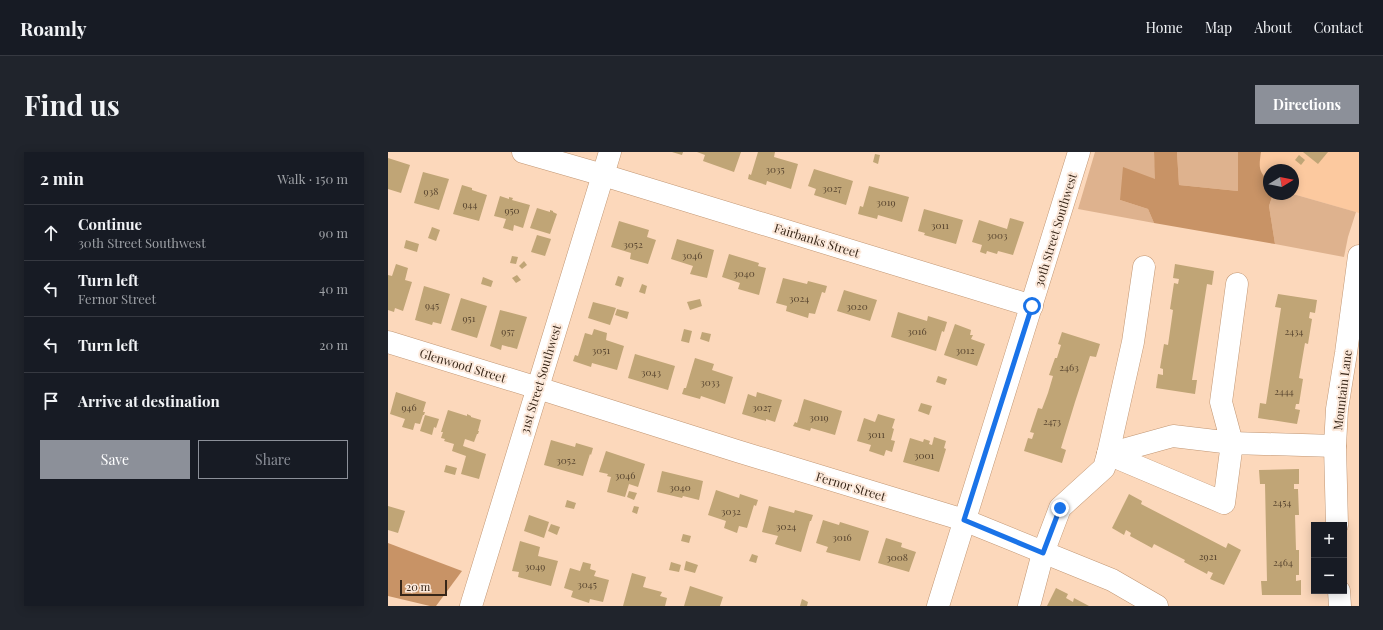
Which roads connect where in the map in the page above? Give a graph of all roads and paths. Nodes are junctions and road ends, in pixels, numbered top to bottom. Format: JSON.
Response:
{"nodes":[{"id":1,"x":523,"y":152,"type":"edge"},
{"id":2,"x":610,"y":152,"type":"edge"},
{"id":3,"x":1080,"y":152,"type":"edge"},
{"id":4,"x":603,"y":175,"type":"junction"},
{"id":5,"x":1359,"y":259,"type":"edge"},
{"id":6,"x":1144,"y":267,"type":"dead end"},
{"id":7,"x":1237,"y":284,"type":"dead end"},
{"id":8,"x":1032,"y":306,"type":"junction"},
{"id":9,"x":388,"y":342,"type":"edge"},
{"id":10,"x":1353,"y":354,"type":"edge"},
{"id":11,"x":538,"y":388,"type":"junction"},
{"id":12,"x":1232,"y":443,"type":"junction"},
{"id":13,"x":1335,"y":446,"type":"junction"},
{"id":14,"x":1108,"y":454,"type":"junction"},
{"id":15,"x":964,"y":520,"type":"junction"},
{"id":16,"x":1338,"y":522,"type":"edge"},
{"id":17,"x":1043,"y":553,"type":"junction"},
{"id":18,"x":1339,"y":594,"type":"edge"},
{"id":19,"x":475,"y":605,"type":"edge"},
{"id":20,"x":938,"y":606,"type":"edge"},
{"id":21,"x":1029,"y":606,"type":"edge"},
{"id":22,"x":1156,"y":606,"type":"edge"},
{"id":23,"x":1340,"y":606,"type":"edge"}],
"edges":[{"from":1,"to":4,"type":"street","name":"Fairbanks Street"},
{"from":2,"to":4,"type":"street","name":"31st Street Southwest"},
{"from":3,"to":8,"type":"street","name":"30th Street Southwest"},
{"from":4,"to":8,"type":"street","name":"Fairbanks Street"},
{"from":4,"to":11,"type":"street","name":"31st Street Southwest"},
{"from":5,"to":10,"type":"street","name":"Mountain Lane"},
{"from":6,"to":14,"type":"street"},
{"from":7,"to":12,"type":"street"},
{"from":8,"to":15,"type":"street","name":"30th Street Southwest"},
{"from":9,"to":11,"type":"street","name":"Glenwood Street"},
{"from":10,"to":13,"type":"street","name":"Mountain Lane"},
{"from":11,"to":15,"type":"street","name":"Fernor Street"},
{"from":11,"to":19,"type":"street","name":"31st Street Southwest"},
{"from":12,"to":13,"type":"street"},
{"from":12,"to":14,"type":"street"},
{"from":12,"to":14,"type":"street"},
{"from":13,"to":16,"type":"street","name":"Mountain Lane"},
{"from":14,"to":17,"type":"street"},
{"from":15,"to":17,"type":"street","name":"Fernor Street"},
{"from":15,"to":20,"type":"street","name":"30th Street Southwest"},
{"from":17,"to":21,"type":"street"},
{"from":17,"to":22,"type":"street","name":"Fernor Street"},
{"from":18,"to":23,"type":"street"}]}
